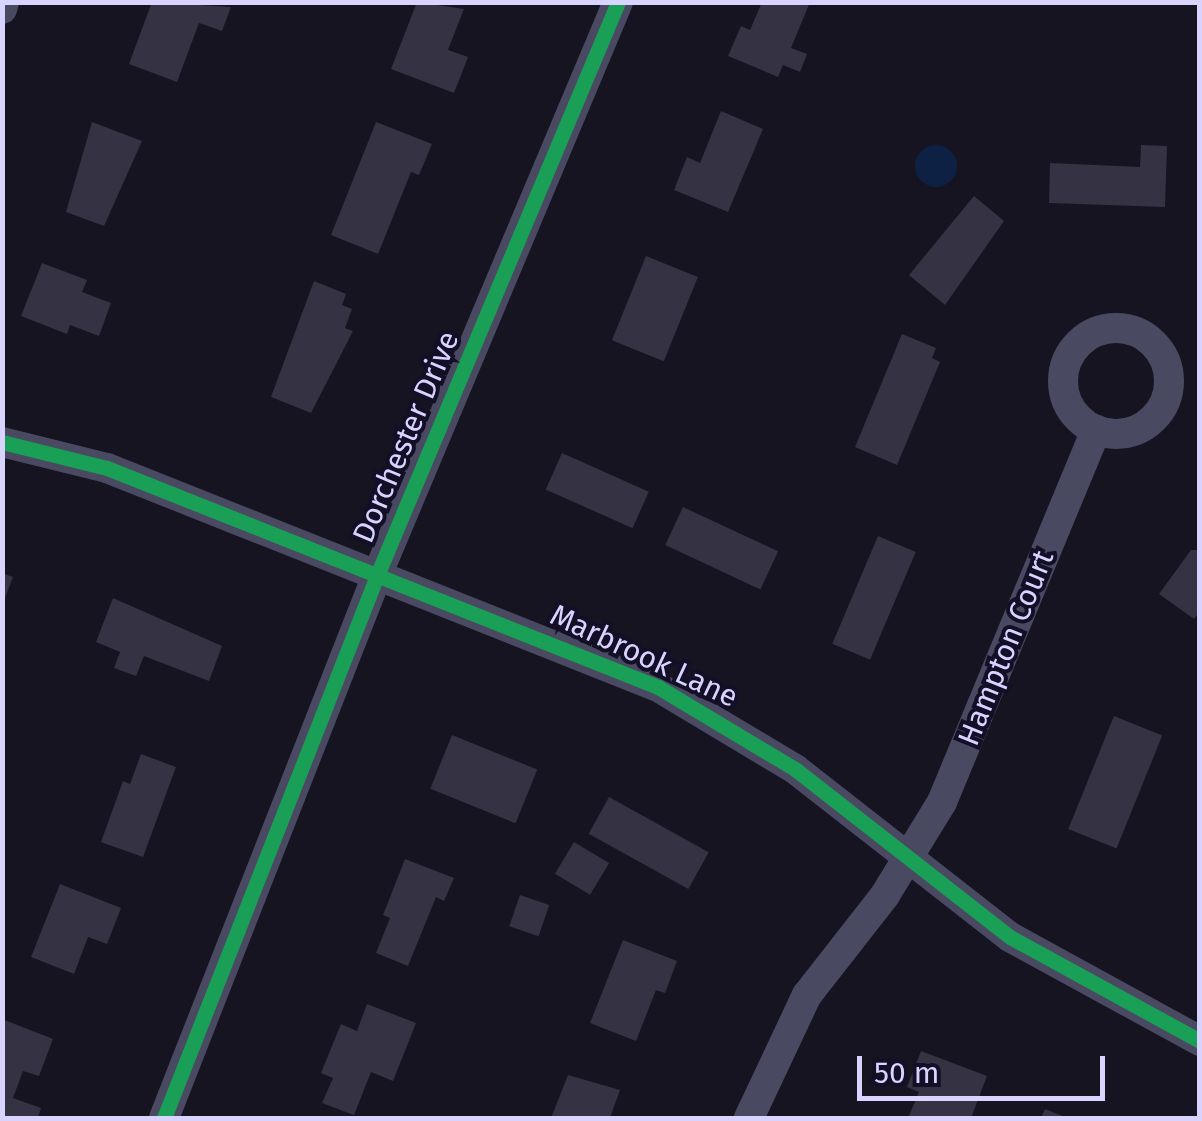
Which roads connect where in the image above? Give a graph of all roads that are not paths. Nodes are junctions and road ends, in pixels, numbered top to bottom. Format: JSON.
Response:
{"nodes":[{"id":1,"x":618,"y":2,"type":"edge"},
{"id":2,"x":1096,"y":430,"type":"dead end"},
{"id":3,"x":2,"y":442,"type":"edge"},
{"id":4,"x":378,"y":573,"type":"junction"},
{"id":5,"x":908,"y":861,"type":"junction"},
{"id":6,"x":1200,"y":1041,"type":"edge"},
{"id":7,"x":164,"y":1118,"type":"edge"},
{"id":8,"x":748,"y":1118,"type":"edge"}],
"edges":[{"from":1,"to":4,"type":"street","name":"Dorchester Drive"},
{"from":2,"to":5,"type":"street","name":"Hampton Court"},
{"from":3,"to":4,"type":"street","name":"Marbrook Lane"},
{"from":4,"to":5,"type":"street","name":"Marbrook Lane"},
{"from":4,"to":7,"type":"street","name":"Dorchester Drive"},
{"from":5,"to":6,"type":"street","name":"Marbrook Lane"},
{"from":5,"to":8,"type":"street","name":"Hampton Court"}]}
